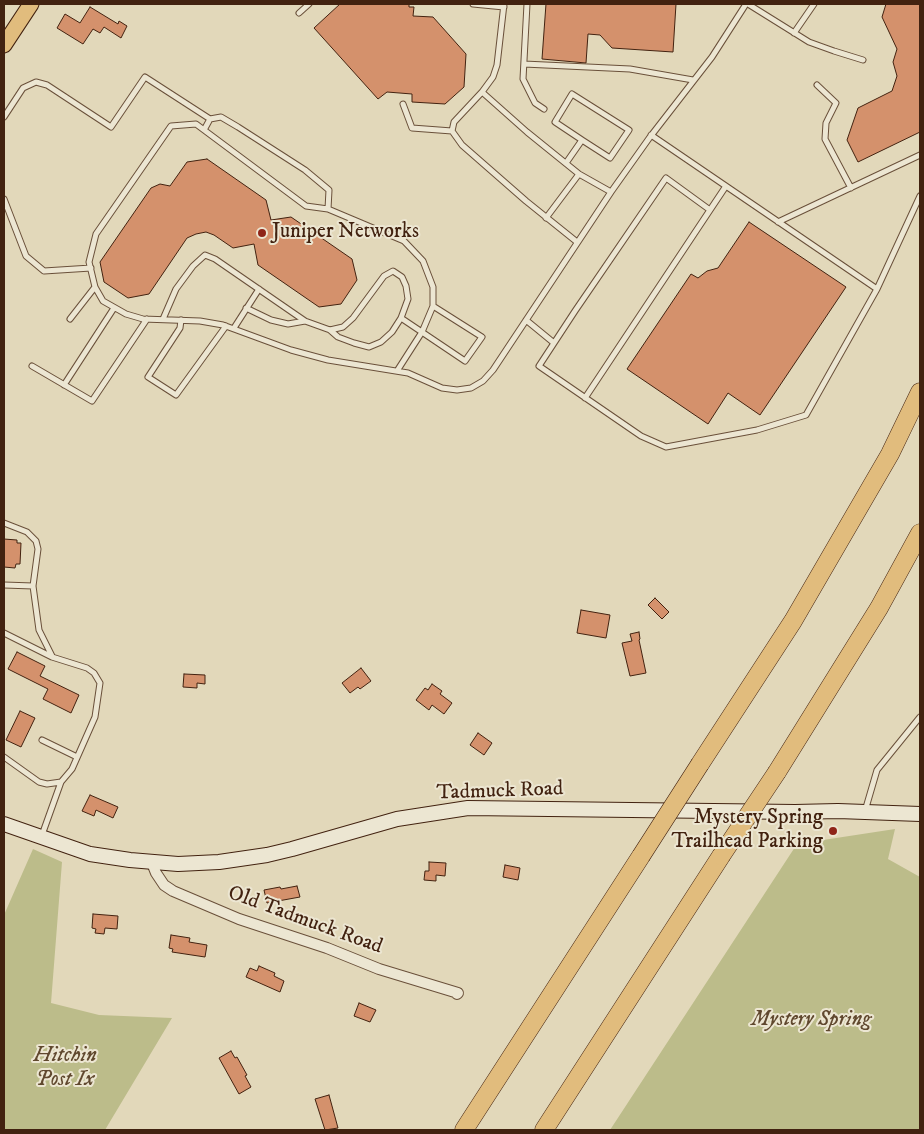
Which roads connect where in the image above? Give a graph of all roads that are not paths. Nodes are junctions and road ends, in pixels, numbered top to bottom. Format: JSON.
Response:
{"nodes":[{"id":1,"x":30,"y":4,"type":"edge"},
{"id":2,"x":309,"y":4,"type":"edge"},
{"id":3,"x":473,"y":4,"type":"edge"},
{"id":4,"x":527,"y":4,"type":"edge"},
{"id":5,"x":747,"y":4,"type":"edge"},
{"id":6,"x":814,"y":4,"type":"edge"},
{"id":7,"x":504,"y":5,"type":"edge"},
{"id":8,"x":299,"y":13,"type":"dead end"},
{"id":9,"x":794,"y":33,"type":"junction"},
{"id":10,"x":4,"y":45,"type":"edge"},
{"id":11,"x":863,"y":60,"type":"dead end"},
{"id":12,"x":524,"y":64,"type":"junction"},
{"id":13,"x":694,"y":80,"type":"junction"},
{"id":14,"x":817,"y":85,"type":"dead end"},
{"id":15,"x":482,"y":92,"type":"junction"},
{"id":16,"x":403,"y":104,"type":"dead end"},
{"id":17,"x":544,"y":109,"type":"dead end"},
{"id":18,"x":4,"y":117,"type":"edge"},
{"id":19,"x":210,"y":119,"type":"junction"},
{"id":20,"x":204,"y":130,"type":"junction"},
{"id":21,"x":452,"y":131,"type":"junction"},
{"id":22,"x":651,"y":135,"type":"junction"},
{"id":23,"x":582,"y":140,"type":"junction"},
{"id":24,"x":920,"y":155,"type":"edge"},
{"id":25,"x":566,"y":163,"type":"junction"},
{"id":26,"x":579,"y":174,"type":"junction"},
{"id":27,"x":726,"y":186,"type":"junction"},
{"id":28,"x":851,"y":188,"type":"junction"},
{"id":29,"x":611,"y":192,"type":"junction"},
{"id":30,"x":920,"y":196,"type":"edge"},
{"id":31,"x":4,"y":200,"type":"edge"},
{"id":32,"x":328,"y":209,"type":"junction"},
{"id":33,"x":710,"y":210,"type":"junction"},
{"id":34,"x":546,"y":218,"type":"junction"},
{"id":35,"x":778,"y":222,"type":"junction"},
{"id":36,"x":577,"y":242,"type":"junction"},
{"id":37,"x":91,"y":268,"type":"junction"},
{"id":38,"x":95,"y":287,"type":"junction"},
{"id":39,"x":259,"y":289,"type":"junction"},
{"id":40,"x":877,"y":289,"type":"junction"},
{"id":41,"x":433,"y":306,"type":"junction"},
{"id":42,"x":114,"y":308,"type":"junction"},
{"id":43,"x":246,"y":308,"type":"junction"},
{"id":44,"x":401,"y":318,"type":"junction"},
{"id":45,"x":70,"y":319,"type":"dead end"},
{"id":46,"x":147,"y":319,"type":"junction"},
{"id":47,"x":162,"y":319,"type":"junction"},
{"id":48,"x":181,"y":320,"type":"junction"},
{"id":49,"x":305,"y":320,"type":"junction"},
{"id":50,"x":526,"y":320,"type":"junction"},
{"id":51,"x":226,"y":326,"type":"junction"},
{"id":52,"x":234,"y":328,"type":"junction"},
{"id":53,"x":330,"y":330,"type":"junction"},
{"id":54,"x":422,"y":332,"type":"junction"},
{"id":55,"x":554,"y":342,"type":"junction"},
{"id":56,"x":32,"y":366,"type":"dead end"},
{"id":57,"x":397,"y":371,"type":"junction"},
{"id":58,"x":64,"y":385,"type":"junction"},
{"id":59,"x":920,"y":392,"type":"edge"},
{"id":60,"x":585,"y":398,"type":"junction"},
{"id":61,"x":4,"y":523,"type":"edge"},
{"id":62,"x":920,"y":533,"type":"edge"},
{"id":63,"x":4,"y":585,"type":"edge"},
{"id":64,"x":33,"y":586,"type":"junction"},
{"id":65,"x":4,"y":633,"type":"edge"},
{"id":66,"x":52,"y":657,"type":"junction"},
{"id":67,"x":920,"y":717,"type":"edge"},
{"id":68,"x":42,"y":740,"type":"dead end"},
{"id":69,"x":4,"y":757,"type":"edge"},
{"id":70,"x":77,"y":757,"type":"junction"},
{"id":71,"x":60,"y":782,"type":"junction"},
{"id":72,"x":864,"y":812,"type":"junction"},
{"id":73,"x":920,"y":814,"type":"edge"},
{"id":74,"x":4,"y":824,"type":"edge"},
{"id":75,"x":41,"y":838,"type":"junction"},
{"id":76,"x":152,"y":863,"type":"junction"},
{"id":77,"x":457,"y":994,"type":"dead end"},
{"id":78,"x":464,"y":1130,"type":"edge"},
{"id":79,"x":544,"y":1130,"type":"edge"}],
"edges":[{"from":1,"to":10,"type":"main road"},
{"from":2,"to":8,"type":"lane"},
{"from":3,"to":7,"type":"lane"},
{"from":4,"to":12,"type":"lane"},
{"from":5,"to":9,"type":"lane"},
{"from":5,"to":13,"type":"lane"},
{"from":6,"to":9,"type":"lane"},
{"from":7,"to":15,"type":"lane"},
{"from":9,"to":11,"type":"lane"},
{"from":12,"to":13,"type":"lane"},
{"from":12,"to":17,"type":"lane"},
{"from":13,"to":22,"type":"lane"},
{"from":14,"to":28,"type":"lane"},
{"from":15,"to":21,"type":"lane"},
{"from":15,"to":25,"type":"lane"},
{"from":16,"to":21,"type":"lane"},
{"from":18,"to":19,"type":"lane"},
{"from":19,"to":20,"type":"lane"},
{"from":19,"to":32,"type":"lane"},
{"from":20,"to":32,"type":"lane"},
{"from":20,"to":37,"type":"lane"},
{"from":21,"to":34,"type":"lane"},
{"from":22,"to":27,"type":"lane"},
{"from":22,"to":29,"type":"lane"},
{"from":23,"to":23,"type":"lane"},
{"from":23,"to":25,"type":"lane"},
{"from":24,"to":28,"type":"lane"},
{"from":25,"to":26,"type":"lane"},
{"from":26,"to":29,"type":"lane"},
{"from":26,"to":34,"type":"lane"},
{"from":27,"to":33,"type":"lane"},
{"from":27,"to":35,"type":"lane"},
{"from":28,"to":35,"type":"lane"},
{"from":29,"to":36,"type":"lane"},
{"from":30,"to":40,"type":"lane"},
{"from":31,"to":37,"type":"lane"},
{"from":32,"to":41,"type":"lane"},
{"from":33,"to":55,"type":"lane"},
{"from":33,"to":60,"type":"lane"},
{"from":34,"to":36,"type":"lane"},
{"from":35,"to":40,"type":"lane"},
{"from":36,"to":50,"type":"lane"},
{"from":37,"to":38,"type":"lane"},
{"from":38,"to":42,"type":"lane"},
{"from":38,"to":45,"type":"lane"},
{"from":39,"to":43,"type":"lane"},
{"from":39,"to":47,"type":"lane"},
{"from":39,"to":49,"type":"lane"},
{"from":40,"to":60,"type":"lane"},
{"from":41,"to":54,"type":"lane"},
{"from":41,"to":54,"type":"lane"},
{"from":42,"to":46,"type":"lane"},
{"from":42,"to":58,"type":"lane"},
{"from":43,"to":49,"type":"lane"},
{"from":43,"to":52,"type":"lane"},
{"from":44,"to":53,"type":"lane"},
{"from":44,"to":53,"type":"lane"},
{"from":44,"to":54,"type":"lane"},
{"from":46,"to":47,"type":"lane"},
{"from":46,"to":58,"type":"lane"},
{"from":47,"to":48,"type":"lane"},
{"from":48,"to":51,"type":"lane"},
{"from":48,"to":51,"type":"lane"},
{"from":49,"to":53,"type":"lane"},
{"from":50,"to":55,"type":"lane"},
{"from":50,"to":57,"type":"lane"},
{"from":51,"to":52,"type":"lane"},
{"from":52,"to":57,"type":"lane"},
{"from":54,"to":57,"type":"lane"},
{"from":55,"to":60,"type":"lane"},
{"from":56,"to":58,"type":"lane"},
{"from":59,"to":78,"type":"highway","bridge":true},
{"from":61,"to":64,"type":"lane"},
{"from":62,"to":79,"type":"highway","bridge":true},
{"from":63,"to":64,"type":"lane"},
{"from":64,"to":66,"type":"lane"},
{"from":65,"to":66,"type":"lane"},
{"from":66,"to":70,"type":"lane"},
{"from":67,"to":72,"type":"lane"},
{"from":68,"to":70,"type":"lane"},
{"from":69,"to":71,"type":"lane"},
{"from":70,"to":71,"type":"lane"},
{"from":71,"to":75,"type":"lane"},
{"from":72,"to":73,"type":"street","name":"Tadmuck Road"},
{"from":72,"to":76,"type":"street","name":"Tadmuck Road"},
{"from":74,"to":75,"type":"street","name":"Tadmuck Road"},
{"from":75,"to":76,"type":"street","name":"Tadmuck Road"},
{"from":76,"to":77,"type":"street","name":"Old Tadmuck Road"}]}
